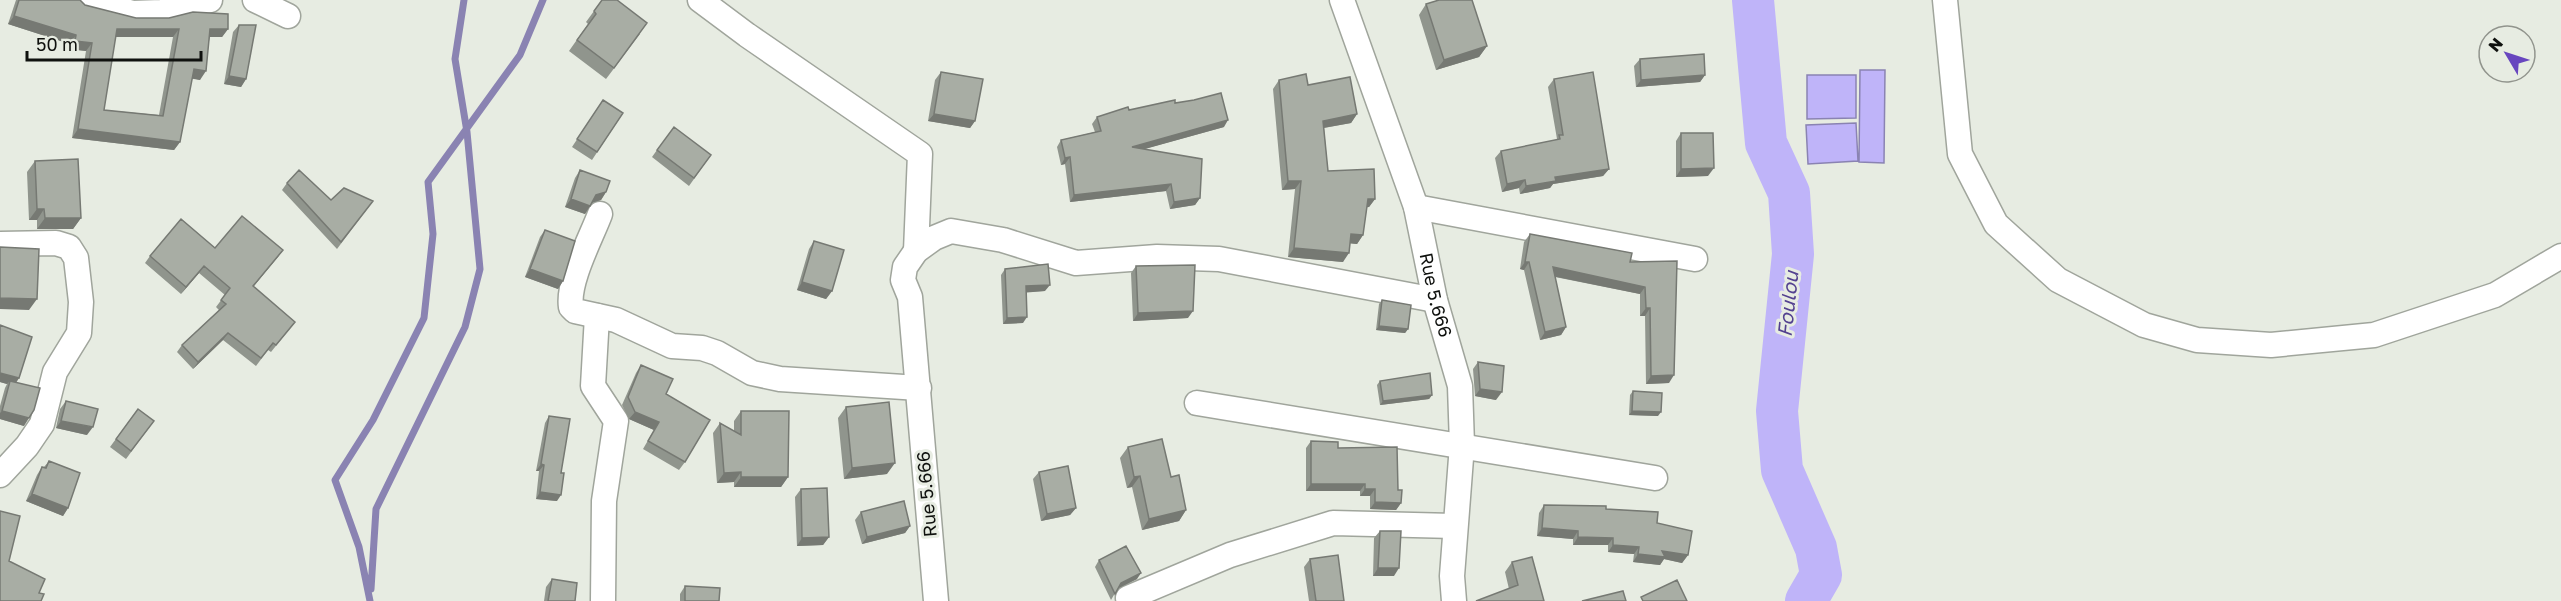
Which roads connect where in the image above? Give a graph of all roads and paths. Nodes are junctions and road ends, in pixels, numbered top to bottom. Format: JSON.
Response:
{"nodes":[{"id":1,"x":83,"y":0,"type":"edge"},
{"id":2,"x":210,"y":0,"type":"edge"},
{"id":3,"x":255,"y":0,"type":"edge"},
{"id":4,"x":700,"y":0,"type":"edge"},
{"id":5,"x":1342,"y":0,"type":"edge"},
{"id":6,"x":1945,"y":0,"type":"edge"},
{"id":7,"x":288,"y":16,"type":"dead end"},
{"id":8,"x":1416,"y":207,"type":"junction"},
{"id":9,"x":600,"y":214,"type":"dead end"},
{"id":10,"x":0,"y":243,"type":"edge"},
{"id":11,"x":916,"y":251,"type":"junction"},
{"id":12,"x":2561,"y":256,"type":"edge"},
{"id":13,"x":1695,"y":259,"type":"dead end"},
{"id":14,"x":1435,"y":300,"type":"junction"},
{"id":15,"x":597,"y":316,"type":"junction"},
{"id":16,"x":919,"y":388,"type":"junction"},
{"id":17,"x":1197,"y":403,"type":"dead end"},
{"id":18,"x":1462,"y":445,"type":"junction"},
{"id":19,"x":0,"y":475,"type":"edge"},
{"id":20,"x":1655,"y":478,"type":"dead end"},
{"id":21,"x":1454,"y":525,"type":"junction"},
{"id":22,"x":1128,"y":598,"type":"dead end"},
{"id":23,"x":603,"y":601,"type":"edge"},
{"id":24,"x":936,"y":601,"type":"edge"},
{"id":25,"x":1454,"y":601,"type":"edge"}],
"edges":[{"from":1,"to":2,"type":"street"},
{"from":3,"to":7,"type":"street"},
{"from":4,"to":11,"type":"street"},
{"from":5,"to":8,"type":"street","name":"Rue 5.666"},
{"from":6,"to":12,"type":"street"},
{"from":8,"to":13,"type":"street"},
{"from":8,"to":14,"type":"street","name":"Rue 5.666"},
{"from":9,"to":15,"type":"street"},
{"from":10,"to":19,"type":"street"},
{"from":11,"to":14,"type":"street"},
{"from":11,"to":16,"type":"street","name":"Rue 5.666"},
{"from":14,"to":18,"type":"street","name":"Rue 5.666"},
{"from":15,"to":16,"type":"street"},
{"from":15,"to":23,"type":"street"},
{"from":16,"to":24,"type":"street","name":"Rue 5.666"},
{"from":17,"to":18,"type":"street"},
{"from":18,"to":20,"type":"street"},
{"from":18,"to":21,"type":"street","name":"Rue 5.666"},
{"from":21,"to":22,"type":"street"},
{"from":21,"to":25,"type":"street","name":"Rue 5.666"}]}
